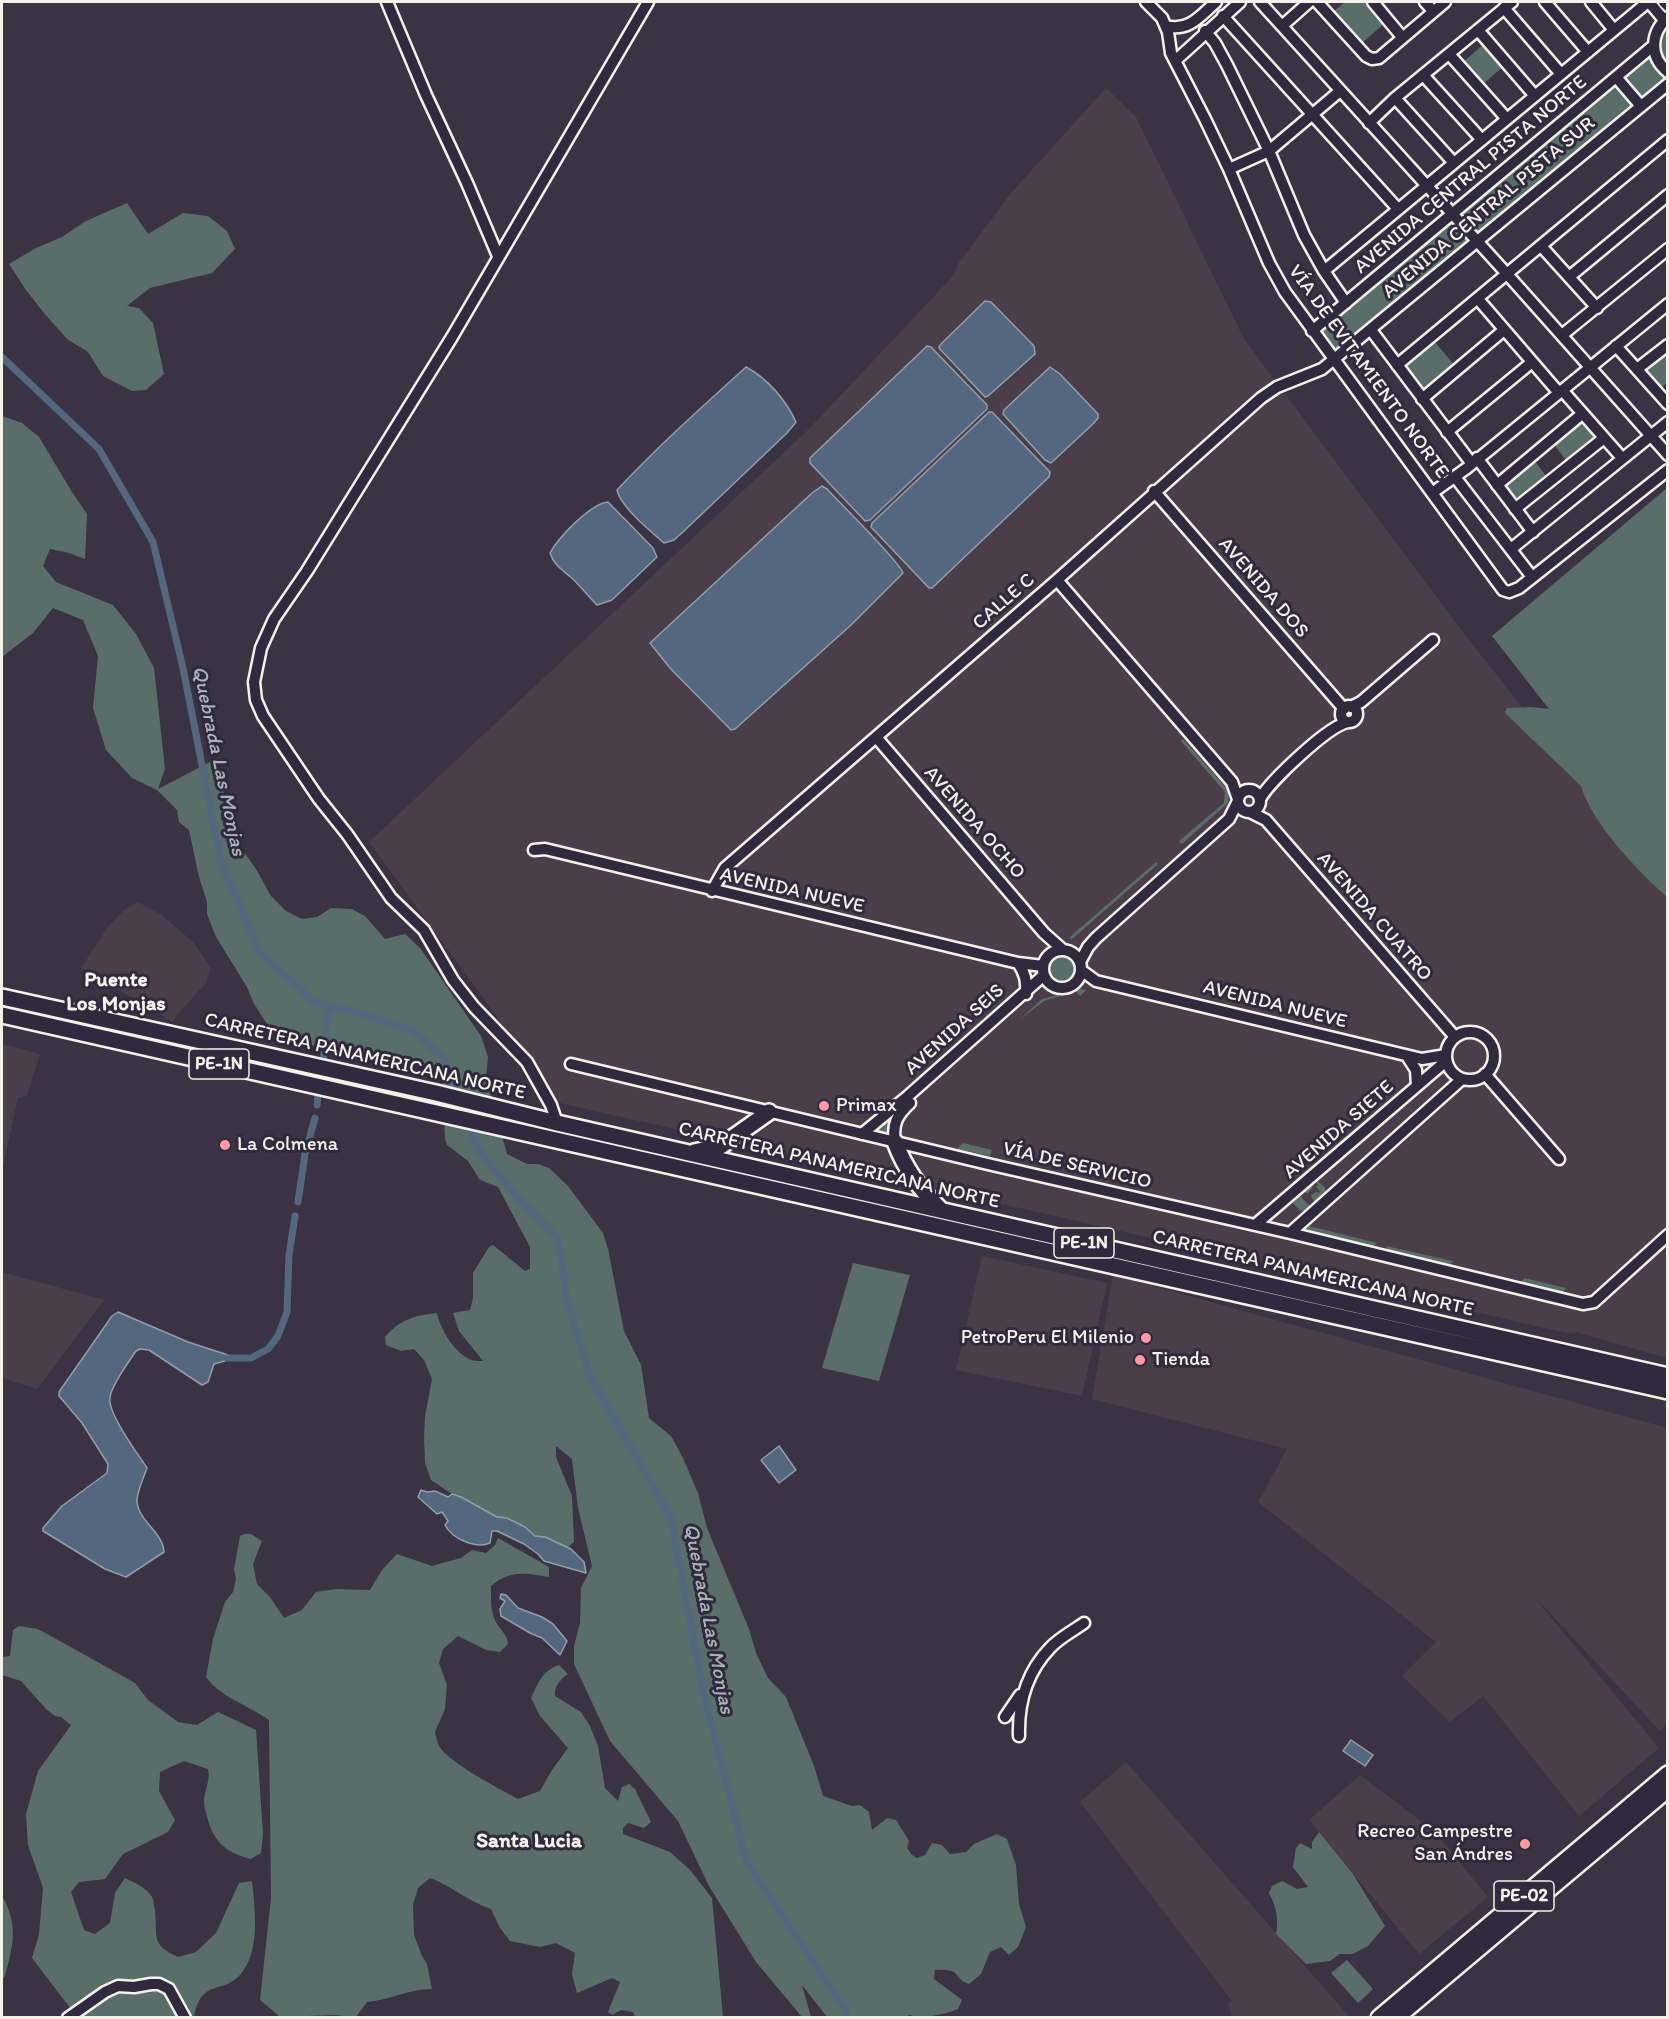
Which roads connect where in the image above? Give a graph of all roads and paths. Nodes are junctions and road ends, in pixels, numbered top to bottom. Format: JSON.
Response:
{"nodes":[{"id":1,"x":387,"y":2,"type":"edge"},
{"id":2,"x":648,"y":2,"type":"edge"},
{"id":3,"x":1146,"y":2,"type":"edge"},
{"id":4,"x":1216,"y":2,"type":"edge"},
{"id":5,"x":1240,"y":2,"type":"edge"},
{"id":6,"x":1260,"y":2,"type":"edge"},
{"id":7,"x":1309,"y":2,"type":"edge"},
{"id":8,"x":1317,"y":2,"type":"edge"},
{"id":9,"x":1372,"y":2,"type":"edge"},
{"id":10,"x":1425,"y":2,"type":"edge"},
{"id":11,"x":1445,"y":2,"type":"edge"},
{"id":12,"x":1545,"y":2,"type":"edge"},
{"id":13,"x":1591,"y":2,"type":"edge"},
{"id":14,"x":1648,"y":2,"type":"edge"},
{"id":15,"x":1664,"y":2,"type":"edge"},
{"id":16,"x":1508,"y":5,"type":"edge"},
{"id":17,"x":1668,"y":6,"type":"edge"},
{"id":18,"x":1434,"y":11,"type":"junction"},
{"id":19,"x":1223,"y":16,"type":"junction"},
{"id":20,"x":1666,"y":19,"type":"edge"},
{"id":21,"x":1166,"y":26,"type":"junction"},
{"id":22,"x":1282,"y":26,"type":"junction"},
{"id":23,"x":1187,"y":27,"type":"junction"},
{"id":24,"x":1478,"y":30,"type":"junction"},
{"id":25,"x":1614,"y":30,"type":"junction"},
{"id":26,"x":1205,"y":31,"type":"junction"},
{"id":27,"x":1402,"y":37,"type":"junction"},
{"id":28,"x":1168,"y":46,"type":"junction"},
{"id":29,"x":1653,"y":46,"type":"junction"},
{"id":30,"x":1588,"y":52,"type":"junction"},
{"id":31,"x":1449,"y":54,"type":"junction"},
{"id":32,"x":1175,"y":61,"type":"junction"},
{"id":33,"x":1668,"y":72,"type":"edge"},
{"id":34,"x":1561,"y":74,"type":"junction"},
{"id":35,"x":1423,"y":75,"type":"junction"},
{"id":36,"x":1616,"y":77,"type":"junction"},
{"id":37,"x":1668,"y":84,"type":"edge"},
{"id":38,"x":1340,"y":91,"type":"junction"},
{"id":39,"x":1535,"y":96,"type":"junction"},
{"id":40,"x":1395,"y":98,"type":"junction"},
{"id":41,"x":1640,"y":105,"type":"junction"},
{"id":42,"x":1313,"y":115,"type":"junction"},
{"id":43,"x":1508,"y":119,"type":"junction"},
{"id":44,"x":1369,"y":123,"type":"junction"},
{"id":45,"x":1482,"y":140,"type":"junction"},
{"id":46,"x":1668,"y":140,"type":"edge"},
{"id":47,"x":1269,"y":151,"type":"junction"},
{"id":48,"x":1454,"y":163,"type":"junction"},
{"id":49,"x":1229,"y":169,"type":"junction"},
{"id":50,"x":1426,"y":186,"type":"junction"},
{"id":51,"x":1668,"y":195,"type":"edge"},
{"id":52,"x":1398,"y":209,"type":"junction"},
{"id":53,"x":1452,"y":214,"type":"junction"},
{"id":54,"x":1478,"y":242,"type":"junction"},
{"id":55,"x":1541,"y":246,"type":"junction"},
{"id":56,"x":1668,"y":249,"type":"edge"},
{"id":57,"x":498,"y":256,"type":"junction"},
{"id":58,"x":1324,"y":270,"type":"junction"},
{"id":59,"x":1507,"y":274,"type":"junction"},
{"id":60,"x":1569,"y":277,"type":"junction"},
{"id":61,"x":1478,"y":300,"type":"junction"},
{"id":62,"x":1346,"y":303,"type":"junction"},
{"id":63,"x":1668,"y":304,"type":"edge"},
{"id":64,"x":1597,"y":308,"type":"junction"},
{"id":65,"x":1371,"y":330,"type":"junction"},
{"id":66,"x":1504,"y":330,"type":"junction"},
{"id":67,"x":1312,"y":331,"type":"junction"},
{"id":68,"x":1562,"y":335,"type":"junction"},
{"id":69,"x":1668,"y":345,"type":"edge"},
{"id":70,"x":1616,"y":346,"type":"junction"},
{"id":71,"x":1334,"y":360,"type":"junction"},
{"id":72,"x":1531,"y":363,"type":"junction"},
{"id":73,"x":1397,"y":365,"type":"junction"},
{"id":74,"x":1590,"y":368,"type":"junction"},
{"id":75,"x":1637,"y":369,"type":"junction"},
{"id":76,"x":1560,"y":391,"type":"junction"},
{"id":77,"x":1422,"y":399,"type":"junction"},
{"id":78,"x":1668,"y":404,"type":"edge"},
{"id":79,"x":1582,"y":414,"type":"junction"},
{"id":80,"x":1668,"y":422,"type":"edge"},
{"id":81,"x":1447,"y":432,"type":"junction"},
{"id":82,"x":1651,"y":435,"type":"junction"},
{"id":83,"x":1604,"y":438,"type":"junction"},
{"id":84,"x":1668,"y":456,"type":"edge"},
{"id":85,"x":1622,"y":459,"type":"junction"},
{"id":86,"x":1474,"y":461,"type":"junction"},
{"id":87,"x":1668,"y":470,"type":"edge"},
{"id":88,"x":1455,"y":477,"type":"junction"},
{"id":89,"x":1497,"y":484,"type":"junction"},
{"id":90,"x":1154,"y":491,"type":"junction"},
{"id":91,"x":1432,"y":493,"type":"junction"},
{"id":92,"x":1515,"y":509,"type":"junction"},
{"id":93,"x":1533,"y":532,"type":"junction"},
{"id":94,"x":1511,"y":549,"type":"junction"},
{"id":95,"x":1532,"y":577,"type":"junction"},
{"id":96,"x":1057,"y":580,"type":"junction"},
{"id":97,"x":1433,"y":640,"type":"dead end"},
{"id":98,"x":1349,"y":713,"type":"junction"},
{"id":99,"x":876,"y":737,"type":"junction"},
{"id":100,"x":1233,"y":782,"type":"junction"},
{"id":101,"x":1255,"y":796,"type":"junction"},
{"id":102,"x":1238,"y":800,"type":"junction"},
{"id":103,"x":1249,"y":812,"type":"junction"},
{"id":104,"x":1229,"y":819,"type":"junction"},
{"id":105,"x":1266,"y":820,"type":"junction"},
{"id":106,"x":534,"y":850,"type":"dead end"},
{"id":107,"x":712,"y":891,"type":"junction"},
{"id":108,"x":1044,"y":933,"type":"junction"},
{"id":109,"x":1096,"y":938,"type":"junction"},
{"id":110,"x":1065,"y":949,"type":"junction"},
{"id":111,"x":1018,"y":963,"type":"junction"},
{"id":112,"x":1081,"y":966,"type":"junction"},
{"id":113,"x":1045,"y":970,"type":"junction"},
{"id":114,"x":1096,"y":981,"type":"junction"},
{"id":115,"x":1076,"y":982,"type":"junction"},
{"id":116,"x":1026,"y":995,"type":"junction"},
{"id":117,"x":2,"y":997,"type":"edge"},
{"id":118,"x":2,"y":1015,"type":"edge"},
{"id":119,"x":1455,"y":1038,"type":"junction"},
{"id":120,"x":1407,"y":1056,"type":"junction"},
{"id":121,"x":272,"y":1057,"type":"junction"},
{"id":122,"x":1446,"y":1058,"type":"junction"},
{"id":123,"x":571,"y":1064,"type":"dead end"},
{"id":124,"x":256,"y":1073,"type":"junction"},
{"id":125,"x":1485,"y":1074,"type":"junction"},
{"id":126,"x":1462,"y":1079,"type":"junction"},
{"id":127,"x":1417,"y":1086,"type":"junction"},
{"id":128,"x":770,"y":1112,"type":"junction"},
{"id":129,"x":557,"y":1123,"type":"junction"},
{"id":130,"x":862,"y":1134,"type":"junction"},
{"id":131,"x":895,"y":1142,"type":"junction"},
{"id":132,"x":690,"y":1153,"type":"junction"},
{"id":133,"x":1559,"y":1159,"type":"dead end"},
{"id":134,"x":940,"y":1210,"type":"junction"},
{"id":135,"x":1255,"y":1225,"type":"junction"},
{"id":136,"x":1034,"y":1232,"type":"junction"},
{"id":137,"x":1290,"y":1233,"type":"junction"},
{"id":138,"x":1668,"y":1235,"type":"edge"},
{"id":139,"x":1031,"y":1248,"type":"junction"},
{"id":140,"x":1447,"y":1333,"type":"junction"},
{"id":141,"x":1668,"y":1376,"type":"edge"},
{"id":142,"x":1668,"y":1391,"type":"edge"},
{"id":143,"x":1084,"y":1623,"type":"dead end"},
{"id":144,"x":1025,"y":1687,"type":"junction"},
{"id":145,"x":1005,"y":1717,"type":"dead end"},
{"id":146,"x":1019,"y":1736,"type":"dead end"},
{"id":147,"x":1668,"y":1774,"type":"edge"},
{"id":148,"x":1668,"y":1789,"type":"edge"},
{"id":149,"x":68,"y":2018,"type":"edge"},
{"id":150,"x":185,"y":2018,"type":"edge"},
{"id":151,"x":1379,"y":2018,"type":"edge"},
{"id":152,"x":1396,"y":2018,"type":"edge"}],
"edges":[{"from":1,"to":57,"type":"street"},
{"from":2,"to":57,"type":"street"},
{"from":3,"to":21,"type":"street"},
{"from":4,"to":23,"type":"street"},
{"from":5,"to":19,"type":"street"},
{"from":6,"to":22,"type":"street"},
{"from":7,"to":22,"type":"street"},
{"from":8,"to":27,"type":"street"},
{"from":9,"to":27,"type":"street"},
{"from":10,"to":18,"type":"street"},
{"from":11,"to":18,"type":"street"},
{"from":12,"to":30,"type":"street"},
{"from":13,"to":25,"type":"street"},
{"from":14,"to":20,"type":"street"},
{"from":14,"to":25,"type":"street"},
{"from":15,"to":17,"type":"street"},
{"from":16,"to":24,"type":"street"},
{"from":16,"to":34,"type":"street"},
{"from":18,"to":27,"type":"street"},
{"from":19,"to":26,"type":"street"},
{"from":19,"to":42,"type":"street"},
{"from":20,"to":29,"type":"street"},
{"from":21,"to":23,"type":"street"},
{"from":21,"to":28,"type":"street","name":"VÍA DE EVITAMIENTO NORTE"},
{"from":22,"to":38,"type":"street"},
{"from":23,"to":28,"type":"street"},
{"from":24,"to":31,"type":"street"},
{"from":24,"to":39,"type":"street"},
{"from":25,"to":30,"type":"street"},
{"from":26,"to":32,"type":"street"},
{"from":26,"to":47,"type":"street"},
{"from":28,"to":32,"type":"street","name":"VÍA DE EVITAMIENTO NORTE"},
{"from":29,"to":33,"type":"street"},
{"from":29,"to":36,"type":"street","name":"AVENIDA CENTRAL PISTA NORTE"},
{"from":30,"to":34,"type":"street"},
{"from":31,"to":35,"type":"street"},
{"from":31,"to":43,"type":"street"},
{"from":32,"to":49,"type":"street","name":"VÍA DE EVITAMIENTO NORTE"},
{"from":34,"to":39,"type":"street"},
{"from":35,"to":40,"type":"street"},
{"from":35,"to":45,"type":"street"},
{"from":36,"to":41,"type":"street"},
{"from":36,"to":53,"type":"street","name":"AVENIDA CENTRAL PISTA NORTE"},
{"from":37,"to":41,"type":"street","name":"AVENIDA CENTRAL PISTA SUR"},
{"from":38,"to":42,"type":"street"},
{"from":38,"to":44,"type":"street"},
{"from":39,"to":43,"type":"street"},
{"from":40,"to":44,"type":"street"},
{"from":40,"to":48,"type":"street"},
{"from":41,"to":54,"type":"street","name":"AVENIDA CENTRAL PISTA SUR"},
{"from":42,"to":47,"type":"street"},
{"from":42,"to":52,"type":"street"},
{"from":43,"to":45,"type":"street"},
{"from":44,"to":50,"type":"street"},
{"from":45,"to":48,"type":"street"},
{"from":46,"to":55,"type":"street"},
{"from":47,"to":49,"type":"street"},
{"from":47,"to":58,"type":"street"},
{"from":48,"to":50,"type":"street"},
{"from":49,"to":67,"type":"street","name":"VÍA DE EVITAMIENTO NORTE"},
{"from":50,"to":52,"type":"street"},
{"from":50,"to":53,"type":"street"},
{"from":51,"to":60,"type":"street"},
{"from":52,"to":58,"type":"street"},
{"from":53,"to":54,"type":"street"},
{"from":53,"to":62,"type":"street","name":"AVENIDA CENTRAL PISTA NORTE"},
{"from":54,"to":59,"type":"street"},
{"from":54,"to":65,"type":"street","name":"AVENIDA CENTRAL PISTA SUR"},
{"from":55,"to":59,"type":"street"},
{"from":55,"to":60,"type":"street"},
{"from":56,"to":64,"type":"street"},
{"from":57,"to":129,"type":"street"},
{"from":58,"to":62,"type":"street"},
{"from":59,"to":61,"type":"street"},
{"from":59,"to":68,"type":"street"},
{"from":60,"to":64,"type":"street"},
{"from":61,"to":66,"type":"street"},
{"from":61,"to":73,"type":"street"},
{"from":62,"to":67,"type":"street","name":"AVENIDA CENTRAL PISTA NORTE"},
{"from":63,"to":70,"type":"street"},
{"from":64,"to":68,"type":"street"},
{"from":65,"to":71,"type":"street","name":"AVENIDA CENTRAL PISTA SUR"},
{"from":65,"to":73,"type":"street"},
{"from":66,"to":72,"type":"street"},
{"from":66,"to":77,"type":"street"},
{"from":67,"to":71,"type":"street","name":"VÍA DE EVITAMIENTO NORTE"},
{"from":68,"to":74,"type":"street"},
{"from":69,"to":75,"type":"street"},
{"from":70,"to":74,"type":"street"},
{"from":70,"to":75,"type":"street"},
{"from":71,"to":90,"type":"street","name":"CALLE C"},
{"from":71,"to":91,"type":"street","name":"VÍA DE EVITAMIENTO NORTE"},
{"from":72,"to":76,"type":"street"},
{"from":72,"to":81,"type":"street"},
{"from":73,"to":77,"type":"street"},
{"from":74,"to":76,"type":"street"},
{"from":74,"to":82,"type":"street"},
{"from":75,"to":78,"type":"street"},
{"from":76,"to":79,"type":"street"},
{"from":76,"to":86,"type":"street"},
{"from":77,"to":81,"type":"street"},
{"from":79,"to":83,"type":"street"},
{"from":79,"to":89,"type":"street"},
{"from":80,"to":82,"type":"street"},
{"from":81,"to":86,"type":"street"},
{"from":82,"to":84,"type":"street"},
{"from":82,"to":85,"type":"street"},
{"from":83,"to":85,"type":"street"},
{"from":83,"to":92,"type":"street"},
{"from":85,"to":93,"type":"street"},
{"from":86,"to":88,"type":"street"},
{"from":86,"to":89,"type":"street"},
{"from":87,"to":95,"type":"street"},
{"from":88,"to":91,"type":"street"},
{"from":88,"to":94,"type":"street"},
{"from":89,"to":92,"type":"street"},
{"from":90,"to":96,"type":"street","name":"CALLE C"},
{"from":90,"to":98,"type":"street","name":"AVENIDA DOS"},
{"from":91,"to":95,"type":"street","name":"VÍA DE EVITAMIENTO NORTE"},
{"from":92,"to":93,"type":"street"},
{"from":93,"to":94,"type":"street"},
{"from":94,"to":95,"type":"street"},
{"from":96,"to":99,"type":"street","name":"CALLE C"},
{"from":96,"to":100,"type":"street"},
{"from":97,"to":98,"type":"street"},
{"from":98,"to":101,"type":"street"},
{"from":99,"to":107,"type":"street","name":"CALLE C"},
{"from":99,"to":108,"type":"street","name":"AVENIDA OCHO"},
{"from":100,"to":101,"type":"street"},
{"from":100,"to":102,"type":"street"},
{"from":101,"to":102,"type":"street"},
{"from":101,"to":103,"type":"street"},
{"from":101,"to":105,"type":"street","name":"AVENIDA CUATRO"},
{"from":102,"to":103,"type":"street"},
{"from":102,"to":104,"type":"street"},
{"from":103,"to":104,"type":"street"},
{"from":103,"to":105,"type":"street","name":"AVENIDA CUATRO"},
{"from":104,"to":109,"type":"street"},
{"from":105,"to":119,"type":"street","name":"AVENIDA CUATRO"},
{"from":106,"to":107,"type":"street","name":"AVENIDA NUEVE"},
{"from":107,"to":111,"type":"street","name":"AVENIDA NUEVE"},
{"from":108,"to":110,"type":"street","name":"AVENIDA OCHO"},
{"from":108,"to":113,"type":"street"},
{"from":109,"to":110,"type":"street"},
{"from":109,"to":112,"type":"street"},
{"from":110,"to":112,"type":"street"},
{"from":110,"to":113,"type":"street"},
{"from":111,"to":113,"type":"street","name":"AVENIDA NUEVE"},
{"from":111,"to":116,"type":"street"},
{"from":112,"to":114,"type":"street","name":"AVENIDA NUEVE"},
{"from":112,"to":115,"type":"street"},
{"from":113,"to":115,"type":"street"},
{"from":113,"to":116,"type":"street","name":"AVENIDA SEIS"},
{"from":114,"to":115,"type":"street","name":"AVENIDA NUEVE"},
{"from":114,"to":120,"type":"street","name":"AVENIDA NUEVE"},
{"from":116,"to":130,"type":"street","name":"AVENIDA SEIS"},
{"from":116,"to":131,"type":"street","name":"AVENIDA SEIS"},
{"from":117,"to":121,"type":"highway","name":"CARRETERA PANAMERICANA NORTE","number":"PE-1N"},
{"from":118,"to":124,"type":"highway","name":"CARRETERA PANAMERICANA NORTE","number":"PE-1N"},
{"from":119,"to":122,"type":"street"},
{"from":119,"to":125,"type":"street"},
{"from":120,"to":122,"type":"street","name":"AVENIDA NUEVE"},
{"from":120,"to":127,"type":"street"},
{"from":121,"to":124,"type":"highway"},
{"from":121,"to":129,"type":"highway","name":"CARRETERA PANAMERICANA NORTE","number":"PE-1N"},
{"from":122,"to":126,"type":"street"},
{"from":122,"to":127,"type":"street","name":"AVENIDA SIETE"},
{"from":123,"to":128,"type":"street","name":"VÍA DE SERVICIO"},
{"from":124,"to":139,"type":"highway","name":"CARRETERA PANAMERICANA NORTE","number":"PE-1N"},
{"from":125,"to":126,"type":"street"},
{"from":125,"to":133,"type":"street"},
{"from":126,"to":137,"type":"street"},
{"from":127,"to":135,"type":"street","name":"AVENIDA SIETE"},
{"from":128,"to":130,"type":"street","name":"VÍA DE SERVICIO"},
{"from":128,"to":132,"type":"highway"},
{"from":129,"to":132,"type":"highway","name":"CARRETERA PANAMERICANA NORTE","number":"PE-1N"},
{"from":130,"to":131,"type":"street","name":"VÍA DE SERVICIO"},
{"from":131,"to":134,"type":"highway"},
{"from":131,"to":135,"type":"street","name":"VÍA DE SERVICIO"},
{"from":132,"to":134,"type":"highway","name":"CARRETERA PANAMERICANA NORTE","number":"PE-1N"},
{"from":134,"to":136,"type":"highway","name":"CARRETERA PANAMERICANA NORTE","number":"PE-1N"},
{"from":135,"to":137,"type":"street","name":"VÍA DE SERVICIO"},
{"from":136,"to":139,"type":"highway"},
{"from":136,"to":140,"type":"highway","name":"CARRETERA PANAMERICANA NORTE","number":"PE-1N"},
{"from":137,"to":138,"type":"street","name":"VÍA DE SERVICIO"},
{"from":139,"to":140,"type":"highway","name":"CARRETERA PANAMERICANA NORTE","number":"PE-1N"},
{"from":140,"to":141,"type":"highway","name":"CARRETERA PANAMERICANA NORTE","number":"PE-1N"},
{"from":140,"to":142,"type":"highway","name":"CARRETERA PANAMERICANA NORTE","number":"PE-1N"},
{"from":143,"to":144,"type":"street"},
{"from":144,"to":145,"type":"street"},
{"from":144,"to":146,"type":"street"},
{"from":147,"to":151,"type":"highway","number":"PE-02"},
{"from":148,"to":152,"type":"highway","number":"PE-02"},
{"from":149,"to":150,"type":"street"}]}
